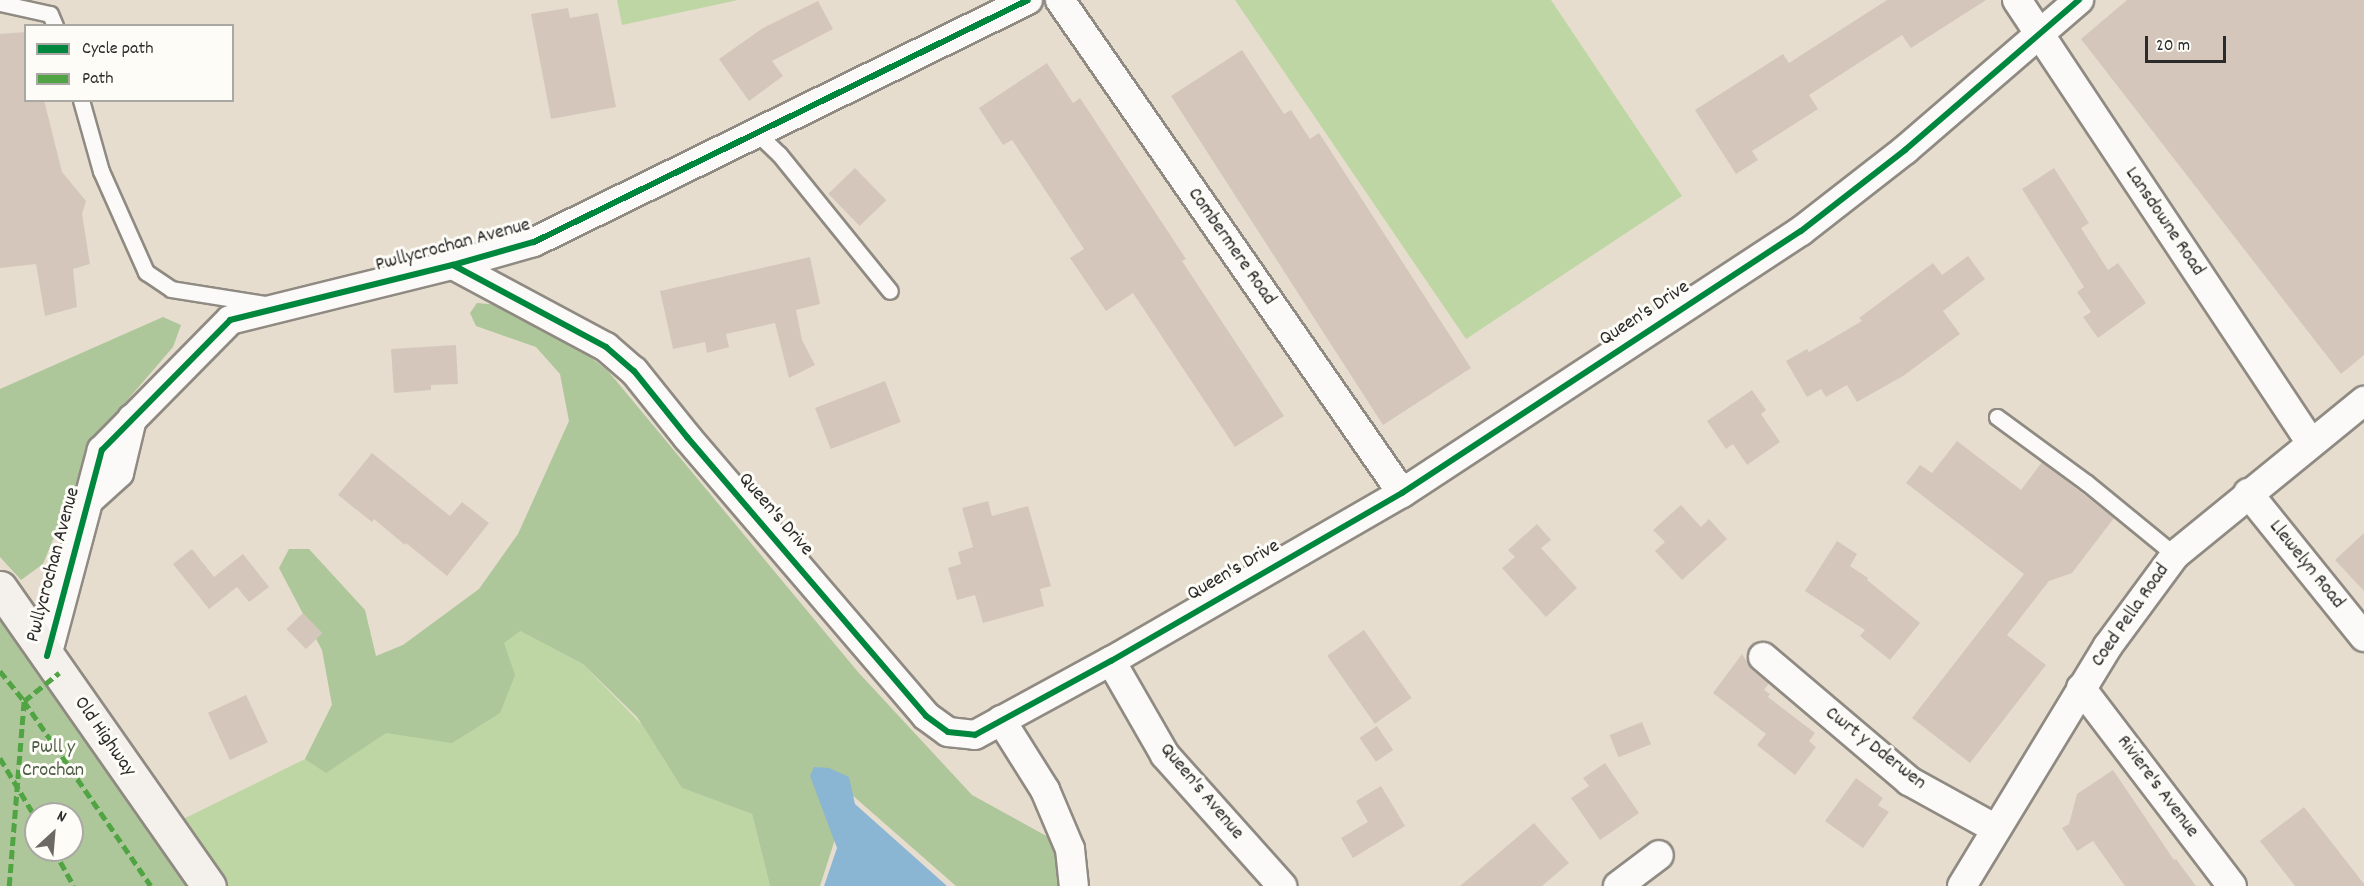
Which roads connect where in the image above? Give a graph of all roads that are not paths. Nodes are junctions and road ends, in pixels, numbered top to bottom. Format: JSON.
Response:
{"nodes":[{"id":1,"x":1028,"y":0,"type":"edge"},
{"id":2,"x":1060,"y":0,"type":"edge"},
{"id":3,"x":2017,"y":0,"type":"edge"},
{"id":4,"x":2079,"y":0,"type":"edge"},
{"id":5,"x":0,"y":3,"type":"edge"},
{"id":6,"x":54,"y":24,"type":"edge"},
{"id":7,"x":2039,"y":35,"type":"junction"},
{"id":8,"x":82,"y":102,"type":"edge"},
{"id":9,"x":758,"y":134,"type":"junction"},
{"id":10,"x":453,"y":265,"type":"junction"},
{"id":11,"x":890,"y":291,"type":"dead end"},
{"id":12,"x":283,"y":307,"type":"junction"},
{"id":13,"x":2364,"y":401,"type":"edge"},
{"id":14,"x":1997,"y":417,"type":"dead end"},
{"id":15,"x":2311,"y":443,"type":"junction"},
{"id":16,"x":1402,"y":493,"type":"junction"},
{"id":17,"x":2248,"y":493,"type":"junction"},
{"id":18,"x":2175,"y":555,"type":"junction"},
{"id":19,"x":0,"y":588,"type":"edge"},
{"id":20,"x":2364,"y":637,"type":"edge"},
{"id":21,"x":47,"y":656,"type":"junction"},
{"id":22,"x":1763,"y":657,"type":"dead end"},
{"id":23,"x":1111,"y":662,"type":"junction"},
{"id":24,"x":2081,"y":688,"type":"junction"},
{"id":25,"x":1001,"y":720,"type":"junction"},
{"id":26,"x":1996,"y":829,"type":"junction"},
{"id":27,"x":1659,"y":855,"type":"dead end"},
{"id":28,"x":209,"y":886,"type":"edge"},
{"id":29,"x":1074,"y":886,"type":"edge"},
{"id":30,"x":1282,"y":886,"type":"edge"},
{"id":31,"x":1618,"y":886,"type":"edge"},
{"id":32,"x":1962,"y":886,"type":"edge"},
{"id":33,"x":2232,"y":886,"type":"edge"}],
"edges":[{"from":1,"to":9,"type":"street","name":"Pwllycrochan Avenue"},
{"from":2,"to":16,"type":"street","name":"Combermere Road"},
{"from":3,"to":7,"type":"street","name":"Lansdowne Road"},
{"from":4,"to":7,"type":"street","name":"Queen's Drive"},
{"from":5,"to":6,"type":"lane"},
{"from":7,"to":15,"type":"street","name":"Lansdowne Road"},
{"from":7,"to":16,"type":"street","name":"Queen's Drive"},
{"from":8,"to":12,"type":"lane"},
{"from":9,"to":10,"type":"street","name":"Pwllycrochan Avenue"},
{"from":9,"to":11,"type":"lane"},
{"from":10,"to":12,"type":"street","name":"Pwllycrochan Avenue"},
{"from":10,"to":25,"type":"street","name":"Queen's Drive"},
{"from":12,"to":21,"type":"street","name":"Pwllycrochan Avenue"},
{"from":13,"to":15,"type":"street","name":"Coed Pella Road"},
{"from":14,"to":18,"type":"lane"},
{"from":15,"to":17,"type":"street","name":"Coed Pella Road"},
{"from":16,"to":23,"type":"street","name":"Queen's Drive"},
{"from":17,"to":18,"type":"street","name":"Coed Pella Road"},
{"from":17,"to":20,"type":"street","name":"Llewelyn Road"},
{"from":18,"to":24,"type":"street","name":"Coed Pella Road"},
{"from":19,"to":21,"type":"street","name":"Old Highway"},
{"from":21,"to":28,"type":"street","name":"Old Highway"},
{"from":22,"to":26,"type":"street","name":"Cwrt y Dderwen"},
{"from":23,"to":25,"type":"street","name":"Queen's Drive"},
{"from":23,"to":30,"type":"street","name":"Queen's Avenue"},
{"from":24,"to":26,"type":"street","name":"Coed Pella Road"},
{"from":24,"to":33,"type":"street","name":"Riviere's Avenue"},
{"from":25,"to":29,"type":"street"},
{"from":26,"to":32,"type":"street","name":"Coed Pella Road"},
{"from":27,"to":31,"type":"street"}]}
